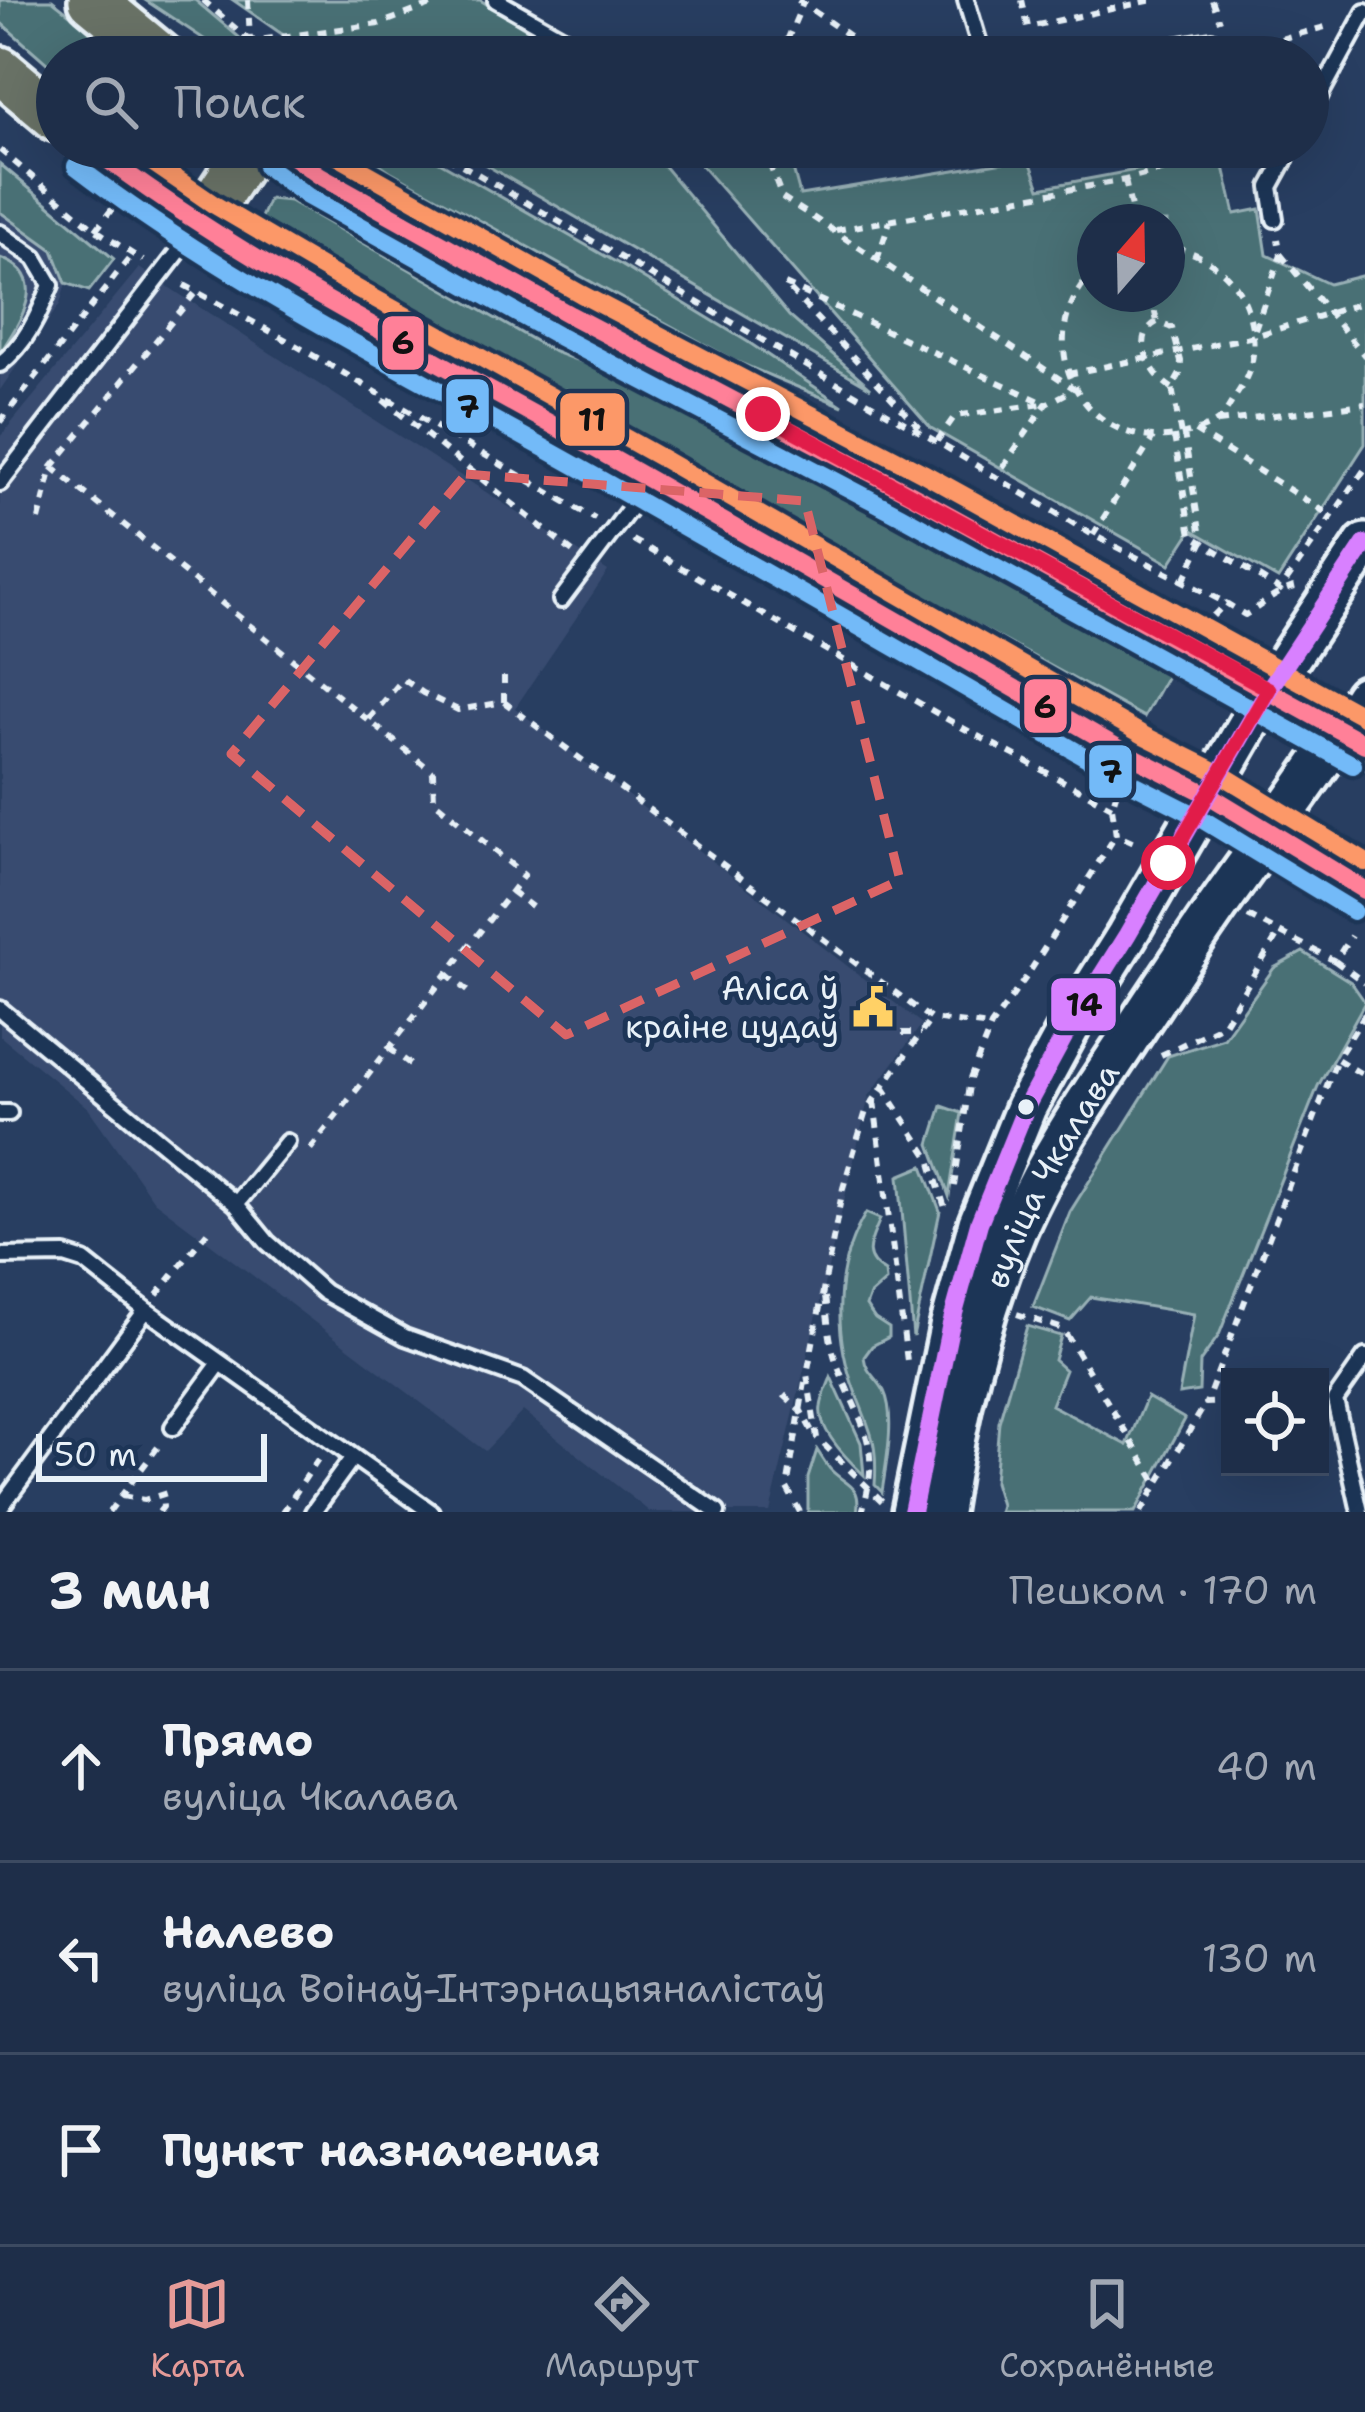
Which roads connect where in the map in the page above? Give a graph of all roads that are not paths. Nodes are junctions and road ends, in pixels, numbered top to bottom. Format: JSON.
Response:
{"nodes":[{"id":1,"x":92,"y":0,"type":"edge"},
{"id":2,"x":496,"y":0,"type":"edge"},
{"id":3,"x":967,"y":0,"type":"edge"},
{"id":4,"x":1365,"y":12,"type":"edge"},
{"id":5,"x":136,"y":36,"type":"edge"},
{"id":6,"x":560,"y":36,"type":"edge"},
{"id":7,"x":977,"y":36,"type":"edge"},
{"id":8,"x":0,"y":70,"type":"edge"},
{"id":9,"x":1329,"y":78,"type":"edge"},
{"id":10,"x":36,"y":100,"type":"edge"},
{"id":11,"x":118,"y":168,"type":"edge"},
{"id":12,"x":237,"y":168,"type":"edge"},
{"id":13,"x":309,"y":168,"type":"edge"},
{"id":14,"x":1280,"y":168,"type":"edge"},
{"id":15,"x":1275,"y":219,"type":"road end"},
{"id":16,"x":200,"y":224,"type":"junction"},
{"id":17,"x":0,"y":233,"type":"edge"},
{"id":18,"x":0,"y":364,"type":"edge"},
{"id":19,"x":651,"y":480,"type":"junction"},
{"id":20,"x":0,"y":484,"type":"edge"},
{"id":21,"x":1365,"y":544,"type":"edge"},
{"id":22,"x":561,"y":600,"type":"dead end"},
{"id":23,"x":1269,"y":689,"type":"junction"},
{"id":24,"x":1358,"y":724,"type":"edge"},
{"id":25,"x":1207,"y":794,"type":"junction"},
{"id":26,"x":1272,"y":832,"type":"junction"},
{"id":27,"x":1365,"y":890,"type":"edge"},
{"id":28,"x":0,"y":1009,"type":"edge"},
{"id":29,"x":287,"y":1142,"type":"dead end"},
{"id":30,"x":236,"y":1204,"type":"junction"},
{"id":31,"x":0,"y":1256,"type":"edge"},
{"id":32,"x":146,"y":1310,"type":"junction"},
{"id":33,"x":1365,"y":1357,"type":"edge"},
{"id":34,"x":220,"y":1363,"type":"junction"},
{"id":35,"x":172,"y":1427,"type":"road end"},
{"id":36,"x":353,"y":1456,"type":"junction"},
{"id":37,"x":0,"y":1508,"type":"edge"},
{"id":38,"x":898,"y":1508,"type":"edge"},
{"id":39,"x":313,"y":1512,"type":"edge"},
{"id":40,"x":430,"y":1512,"type":"edge"},
{"id":41,"x":717,"y":1512,"type":"edge"},
{"id":42,"x":942,"y":1512,"type":"edge"},
{"id":43,"x":1360,"y":1512,"type":"edge"}],
"edges":[{"from":1,"to":5,"type":"main road"},
{"from":2,"to":6,"type":"lane"},
{"from":3,"to":7,"type":"lane"},
{"from":4,"to":9,"type":"lane"},
{"from":8,"to":10,"type":"main road"},
{"from":11,"to":16,"type":"main road"},
{"from":12,"to":16,"type":"main road"},
{"from":13,"to":23,"type":"main road"},
{"from":14,"to":15,"type":"lane"},
{"from":16,"to":19,"type":"main road"},
{"from":16,"to":20,"type":"lane"},
{"from":17,"to":18,"type":"lane"},
{"from":19,"to":22,"type":"lane"},
{"from":19,"to":25,"type":"main road"},
{"from":21,"to":23,"type":"main road","name":"вуліца Чкалава"},
{"from":23,"to":24,"type":"main road"},
{"from":23,"to":25,"type":"main road","name":"вуліца Чкалава"},
{"from":24,"to":26,"type":"main road","name":"вуліца Чкалава"},
{"from":25,"to":26,"type":"main road"},
{"from":25,"to":38,"type":"main road","name":"вуліца Чкалава"},
{"from":26,"to":27,"type":"main road"},
{"from":26,"to":42,"type":"main road","name":"вуліца Чкалава"},
{"from":28,"to":30,"type":"lane"},
{"from":29,"to":30,"type":"lane"},
{"from":30,"to":41,"type":"lane"},
{"from":31,"to":32,"type":"lane"},
{"from":32,"to":34,"type":"lane"},
{"from":32,"to":37,"type":"lane"},
{"from":33,"to":43,"type":"lane"},
{"from":34,"to":35,"type":"lane"},
{"from":34,"to":36,"type":"lane"},
{"from":36,"to":39,"type":"lane"},
{"from":36,"to":40,"type":"lane"}]}
